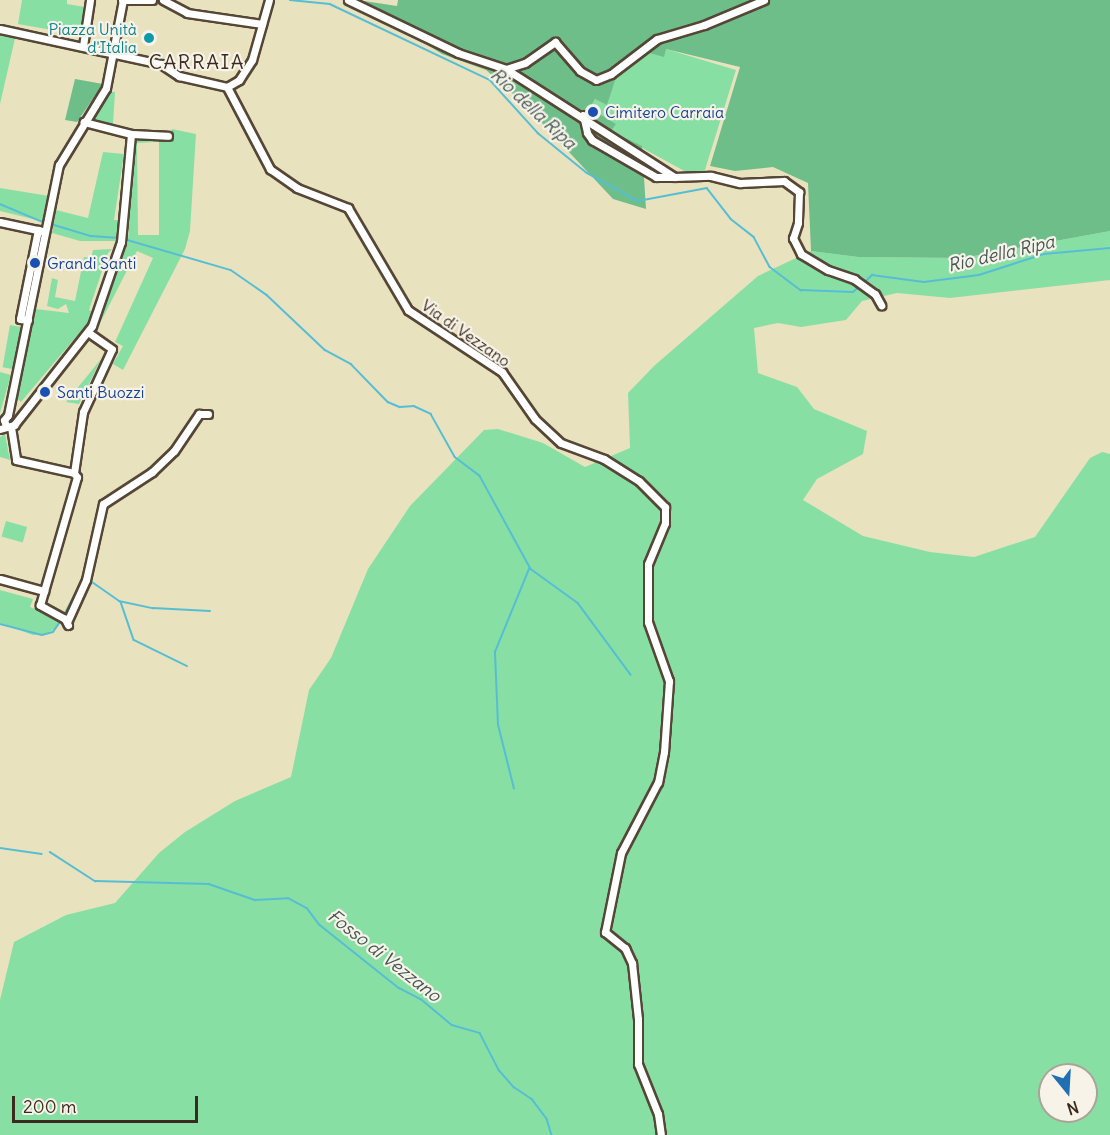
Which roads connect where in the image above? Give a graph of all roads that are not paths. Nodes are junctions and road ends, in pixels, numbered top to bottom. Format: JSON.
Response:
{"nodes":[{"id":1,"x":90,"y":0,"type":"edge"},
{"id":2,"x":123,"y":0,"type":"edge"},
{"id":3,"x":152,"y":0,"type":"edge"},
{"id":4,"x":163,"y":0,"type":"edge"},
{"id":5,"x":269,"y":0,"type":"edge"},
{"id":6,"x":348,"y":0,"type":"edge"},
{"id":7,"x":764,"y":0,"type":"edge"},
{"id":8,"x":262,"y":24,"type":"junction"},
{"id":9,"x":0,"y":29,"type":"edge"},
{"id":10,"x":83,"y":46,"type":"junction"},
{"id":11,"x":114,"y":53,"type":"junction"},
{"id":12,"x":506,"y":69,"type":"junction"},
{"id":13,"x":227,"y":87,"type":"junction"},
{"id":14,"x":584,"y":116,"type":"junction"},
{"id":15,"x":84,"y":122,"type":"junction"},
{"id":16,"x":131,"y":134,"type":"junction"},
{"id":17,"x":168,"y":136,"type":"dead end"},
{"id":18,"x":623,"y":141,"type":"junction"},
{"id":19,"x":616,"y":153,"type":"junction"},
{"id":20,"x":675,"y":177,"type":"junction"},
{"id":21,"x":0,"y":222,"type":"edge"},
{"id":22,"x":44,"y":229,"type":"junction"},
{"id":23,"x":880,"y":305,"type":"dead end"},
{"id":24,"x":88,"y":332,"type":"junction"},
{"id":25,"x":208,"y":414,"type":"dead end"},
{"id":26,"x":5,"y":423,"type":"edge"},
{"id":27,"x":74,"y":473,"type":"junction"},
{"id":28,"x":0,"y":579,"type":"edge"},
{"id":29,"x":44,"y":591,"type":"junction"},
{"id":30,"x":661,"y":1135,"type":"edge"}],
"edges":[{"from":1,"to":10,"type":"street"},
{"from":2,"to":3,"type":"street"},
{"from":2,"to":11,"type":"street"},
{"from":4,"to":8,"type":"street"},
{"from":5,"to":8,"type":"street"},
{"from":6,"to":12,"type":"street"},
{"from":7,"to":12,"type":"street"},
{"from":8,"to":13,"type":"street"},
{"from":9,"to":10,"type":"street"},
{"from":10,"to":11,"type":"street"},
{"from":11,"to":13,"type":"street"},
{"from":11,"to":15,"type":"street"},
{"from":12,"to":14,"type":"street"},
{"from":13,"to":30,"type":"street","name":"Via di Vezzano"},
{"from":14,"to":18,"type":"street"},
{"from":14,"to":19,"type":"street"},
{"from":15,"to":16,"type":"street"},
{"from":15,"to":22,"type":"street"},
{"from":16,"to":17,"type":"street"},
{"from":16,"to":24,"type":"street"},
{"from":18,"to":19,"type":"street"},
{"from":18,"to":20,"type":"street"},
{"from":19,"to":20,"type":"street"},
{"from":20,"to":23,"type":"street"},
{"from":21,"to":22,"type":"street"},
{"from":22,"to":26,"type":"street"},
{"from":24,"to":26,"type":"street"},
{"from":24,"to":27,"type":"street"},
{"from":25,"to":29,"type":"street"},
{"from":26,"to":27,"type":"street"},
{"from":27,"to":29,"type":"street"},
{"from":28,"to":29,"type":"street"}]}
